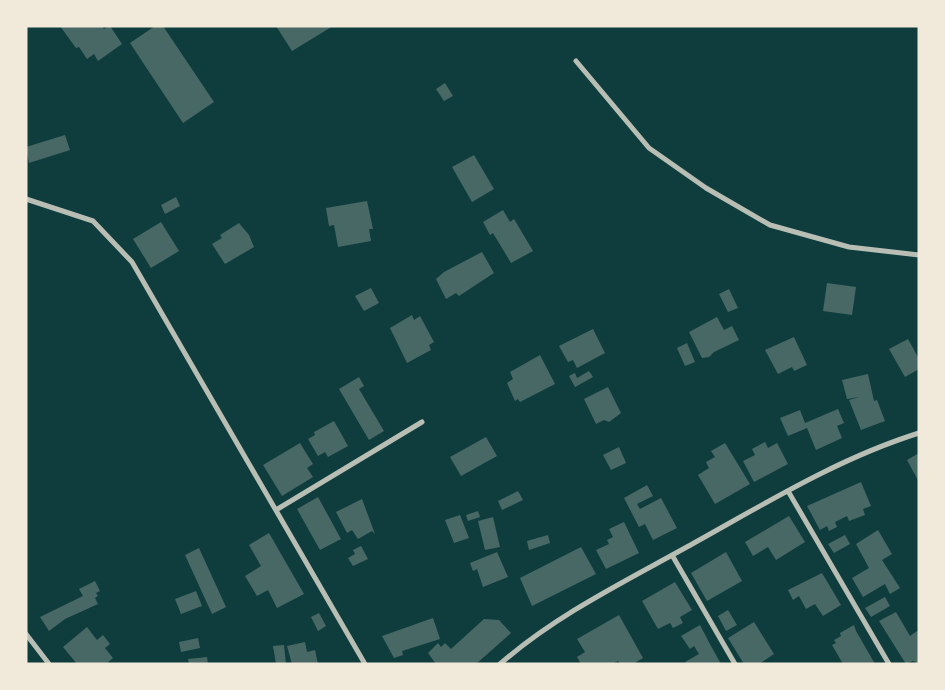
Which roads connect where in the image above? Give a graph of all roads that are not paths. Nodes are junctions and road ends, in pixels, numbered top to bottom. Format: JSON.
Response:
{"nodes":[{"id":1,"x":576,"y":61,"type":"dead end"},
{"id":2,"x":26,"y":199,"type":"edge"},
{"id":3,"x":919,"y":255,"type":"edge"},
{"id":4,"x":422,"y":422,"type":"dead end"},
{"id":5,"x":919,"y":433,"type":"edge"},
{"id":6,"x":788,"y":491,"type":"junction"},
{"id":7,"x":276,"y":510,"type":"junction"},
{"id":8,"x":672,"y":556,"type":"junction"},
{"id":9,"x":26,"y":634,"type":"edge"},
{"id":10,"x":49,"y":664,"type":"edge"},
{"id":11,"x":365,"y":664,"type":"edge"},
{"id":12,"x":500,"y":664,"type":"edge"},
{"id":13,"x":735,"y":664,"type":"edge"},
{"id":14,"x":889,"y":664,"type":"edge"}],
"edges":[{"from":1,"to":3,"type":"street"},
{"from":2,"to":7,"type":"street"},
{"from":4,"to":7,"type":"street"},
{"from":5,"to":6,"type":"street"},
{"from":6,"to":8,"type":"street"},
{"from":6,"to":14,"type":"street"},
{"from":7,"to":11,"type":"street"},
{"from":8,"to":12,"type":"street"},
{"from":8,"to":13,"type":"street"},
{"from":9,"to":10,"type":"street"}]}
